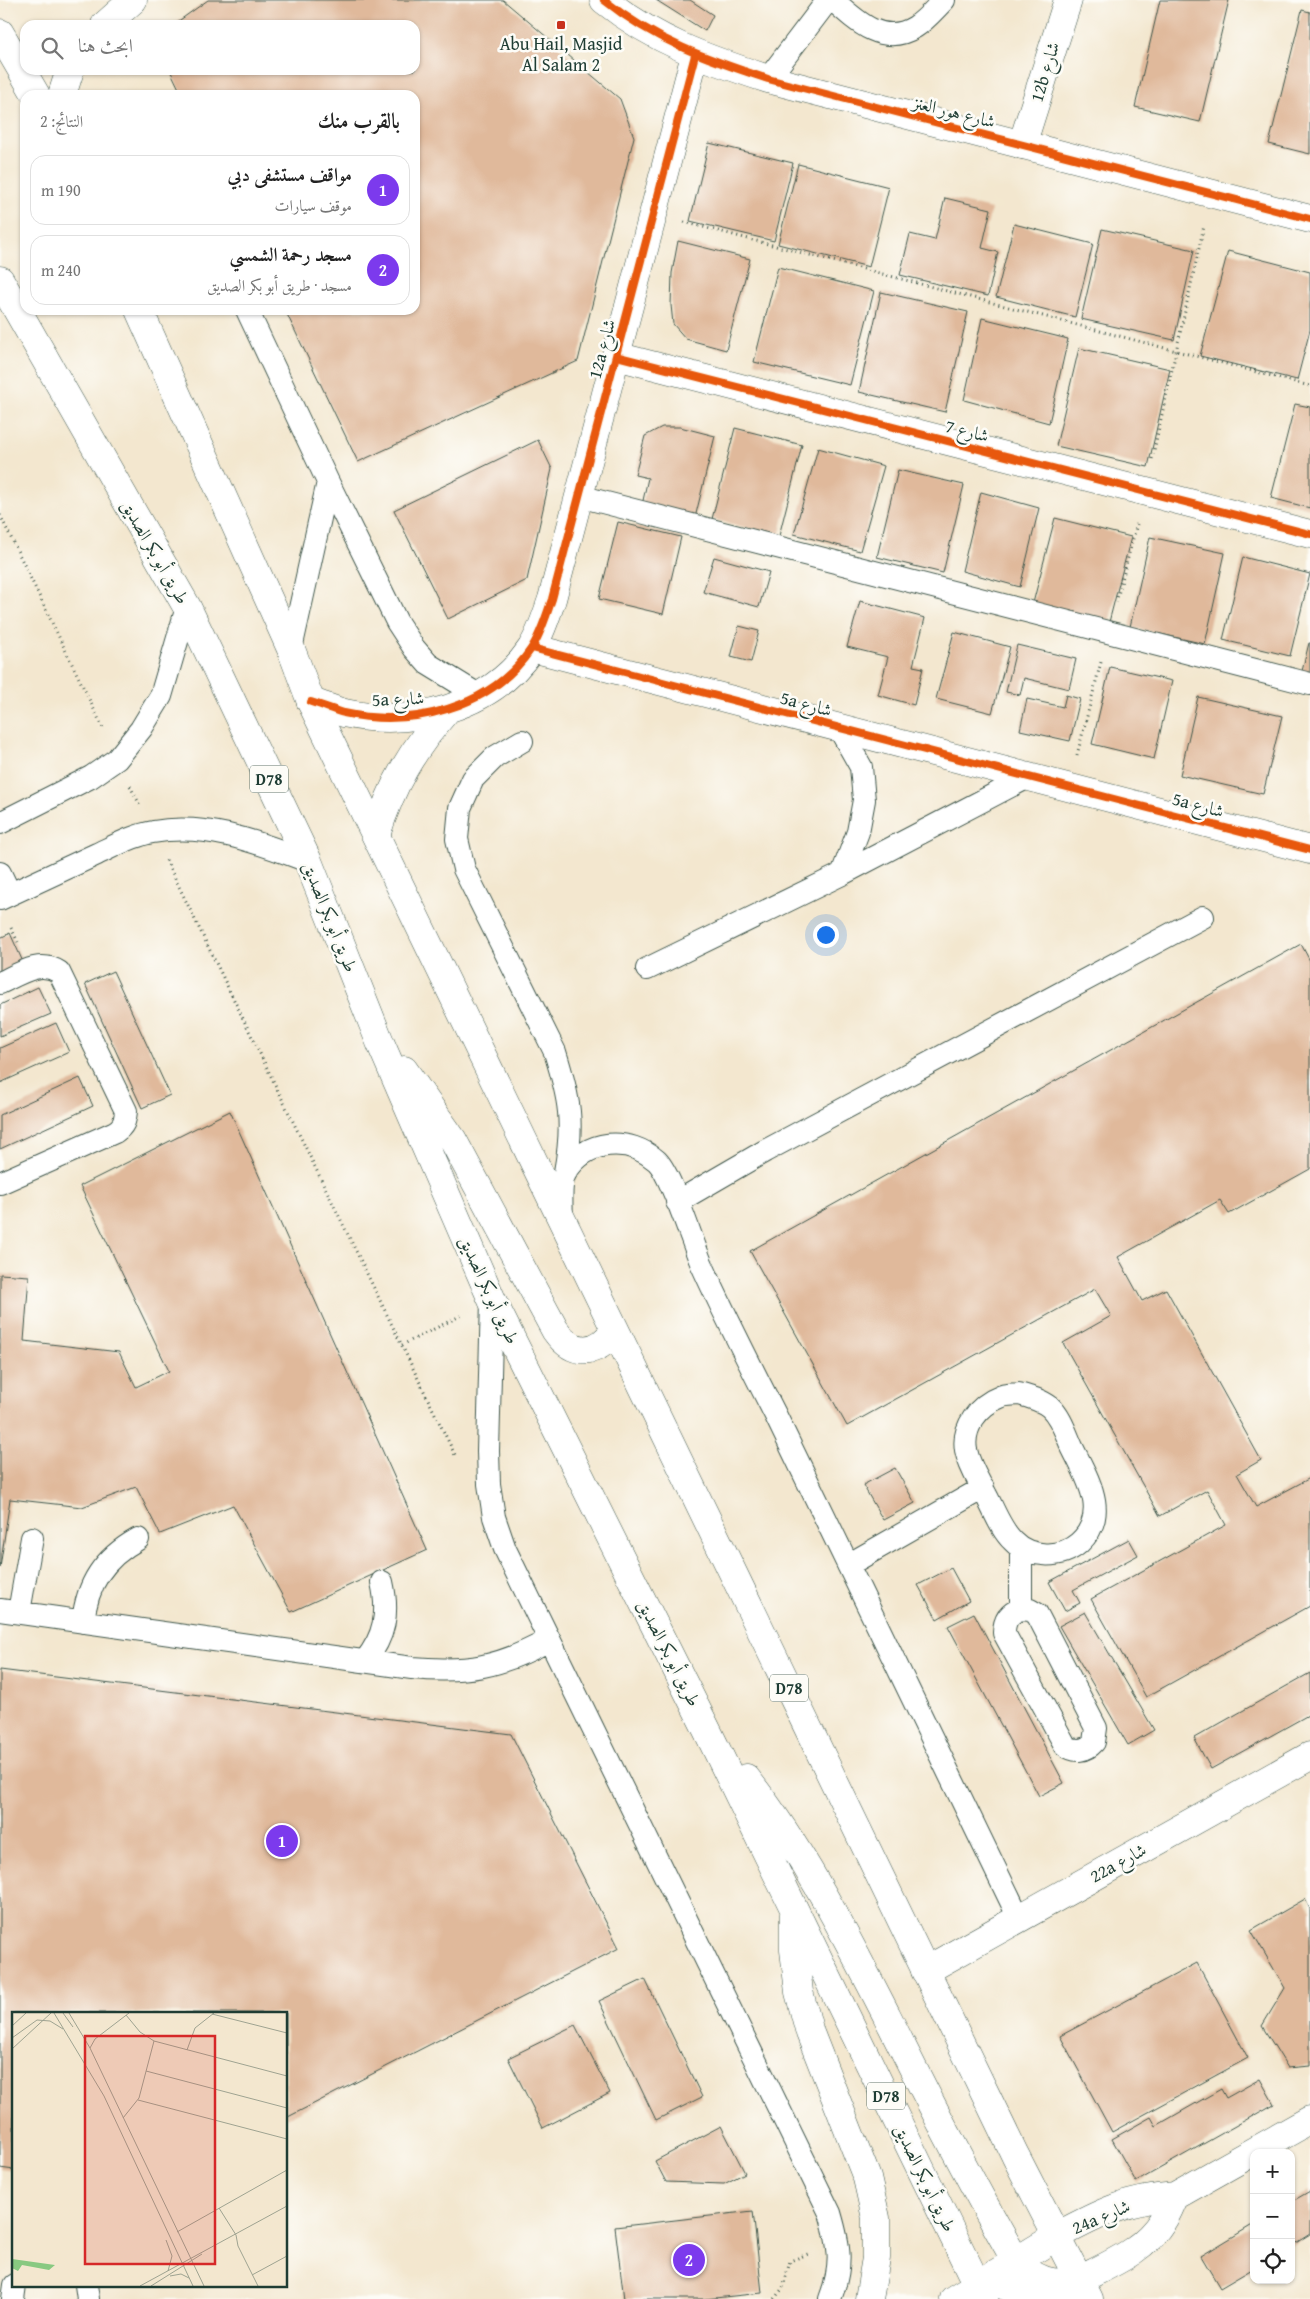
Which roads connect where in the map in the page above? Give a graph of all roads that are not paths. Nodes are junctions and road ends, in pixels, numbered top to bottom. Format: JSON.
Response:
{"nodes":[{"id":1,"x":133,"y":0,"type":"edge"},
{"id":2,"x":604,"y":0,"type":"edge"},
{"id":3,"x":828,"y":0,"type":"edge"},
{"id":4,"x":834,"y":0,"type":"edge"},
{"id":5,"x":944,"y":0,"type":"edge"},
{"id":6,"x":1068,"y":0,"type":"edge"},
{"id":7,"x":111,"y":20,"type":"edge"},
{"id":8,"x":0,"y":33,"type":"edge"},
{"id":9,"x":695,"y":54,"type":"junction"},
{"id":10,"x":20,"y":67,"type":"edge"},
{"id":11,"x":24,"y":75,"type":"edge"},
{"id":12,"x":68,"y":75,"type":"edge"},
{"id":13,"x":768,"y":79,"type":"junction"},
{"id":14,"x":33,"y":90,"type":"edge"},
{"id":15,"x":64,"y":90,"type":"edge"},
{"id":16,"x":1022,"y":145,"type":"junction"},
{"id":17,"x":1310,"y":219,"type":"edge"},
{"id":18,"x":0,"y":280,"type":"edge"},
{"id":19,"x":20,"y":315,"type":"edge"},
{"id":20,"x":20,"y":315,"type":"edge"},
{"id":21,"x":141,"y":315,"type":"edge"},
{"id":22,"x":249,"y":315,"type":"edge"},
{"id":23,"x":616,"y":356,"type":"junction"},
{"id":24,"x":328,"y":482,"type":"junction"},
{"id":25,"x":579,"y":496,"type":"junction"},
{"id":26,"x":1310,"y":534,"type":"edge"},
{"id":27,"x":187,"y":606,"type":"junction"},
{"id":28,"x":532,"y":648,"type":"junction"},
{"id":29,"x":291,"y":649,"type":"junction"},
{"id":30,"x":1310,"y":684,"type":"edge"},
{"id":31,"x":480,"y":696,"type":"junction"},
{"id":32,"x":312,"y":702,"type":"junction"},
{"id":33,"x":447,"y":710,"type":"junction"},
{"id":34,"x":839,"y":728,"type":"junction"},
{"id":35,"x":522,"y":742,"type":"dead end"},
{"id":36,"x":1028,"y":777,"type":"junction"},
{"id":37,"x":0,"y":823,"type":"edge"},
{"id":38,"x":376,"y":835,"type":"junction"},
{"id":39,"x":1310,"y":850,"type":"edge"},
{"id":40,"x":308,"y":861,"type":"junction"},
{"id":41,"x":0,"y":873,"type":"edge"},
{"id":42,"x":842,"y":874,"type":"junction"},
{"id":43,"x":5,"y":896,"type":"edge"},
{"id":44,"x":1202,"y":918,"type":"dead end"},
{"id":45,"x":647,"y":969,"type":"dead end"},
{"id":46,"x":0,"y":983,"type":"edge"},
{"id":47,"x":380,"y":1042,"type":"junction"},
{"id":48,"x":565,"y":1173,"type":"junction"},
{"id":49,"x":0,"y":1183,"type":"edge"},
{"id":50,"x":677,"y":1202,"type":"junction"},
{"id":51,"x":562,"y":1222,"type":"junction"},
{"id":52,"x":492,"y":1300,"type":"junction"},
{"id":53,"x":615,"y":1330,"type":"junction"},
{"id":54,"x":983,"y":1488,"type":"junction"},
{"id":55,"x":32,"y":1538,"type":"dead end"},
{"id":56,"x":138,"y":1539,"type":"dead end"},
{"id":57,"x":1021,"y":1548,"type":"junction"},
{"id":58,"x":848,"y":1565,"type":"junction"},
{"id":59,"x":382,"y":1582,"type":"dead end"},
{"id":60,"x":1021,"y":1609,"type":"junction"},
{"id":61,"x":9,"y":1611,"type":"edge"},
{"id":62,"x":83,"y":1622,"type":"junction"},
{"id":63,"x":549,"y":1640,"type":"junction"},
{"id":64,"x":365,"y":1662,"type":"junction"},
{"id":65,"x":707,"y":1730,"type":"junction"},
{"id":66,"x":1310,"y":1756,"type":"edge"},
{"id":67,"x":794,"y":1907,"type":"junction"},
{"id":68,"x":1019,"y":1918,"type":"junction"},
{"id":69,"x":925,"y":1970,"type":"junction"},
{"id":70,"x":1310,"y":2120,"type":"edge"},
{"id":71,"x":1175,"y":2196,"type":"junction"},
{"id":72,"x":1057,"y":2236,"type":"junction"},
{"id":73,"x":1016,"y":2261,"type":"junction"},
{"id":74,"x":15,"y":2286,"type":"edge"},
{"id":75,"x":86,"y":2286,"type":"edge"},
{"id":76,"x":1084,"y":2289,"type":"edge"},
{"id":77,"x":981,"y":2292,"type":"edge"},
{"id":78,"x":13,"y":2299,"type":"edge"},
{"id":79,"x":88,"y":2299,"type":"edge"},
{"id":80,"x":830,"y":2299,"type":"edge"},
{"id":81,"x":868,"y":2299,"type":"edge"},
{"id":82,"x":954,"y":2299,"type":"edge"},
{"id":83,"x":1026,"y":2299,"type":"edge"},
{"id":84,"x":1049,"y":2299,"type":"edge"}],
"edges":[{"from":1,"to":7,"type":"main road"},
{"from":2,"to":9,"type":"main road","name":"شارع هور العنز"},
{"from":3,"to":13,"type":"lane"},
{"from":4,"to":5,"type":"lane"},
{"from":6,"to":16,"type":"main road","name":"12b شارع"},
{"from":8,"to":10,"type":"main road"},
{"from":9,"to":13,"type":"main road","name":"شارع هور العنز"},
{"from":9,"to":23,"type":"main road","name":"12a شارع"},
{"from":11,"to":14,"type":"main road"},
{"from":12,"to":15,"type":"main road"},
{"from":13,"to":16,"type":"main road","name":"شارع هور العنز"},
{"from":16,"to":17,"type":"main road","name":"شارع هور العنز"},
{"from":18,"to":19,"type":"main road","name":"طريق أبو بكر الصديق","number":"D78"},
{"from":20,"to":27,"type":"main road","name":"طريق أبو بكر الصديق","number":"D78"},
{"from":21,"to":29,"type":"main road","number":"D78"},
{"from":22,"to":24,"type":"lane"},
{"from":23,"to":25,"type":"main road","name":"12a شارع"},
{"from":23,"to":26,"type":"main road","name":"شارع 7"},
{"from":24,"to":29,"type":"lane"},
{"from":24,"to":31,"type":"lane"},
{"from":25,"to":28,"type":"main road","name":"12a شارع"},
{"from":25,"to":30,"type":"lane"},
{"from":27,"to":37,"type":"lane"},
{"from":27,"to":40,"type":"main road","name":"طريق أبو بكر الصديق","number":"D78"},
{"from":28,"to":31,"type":"main road","name":"5a شارع"},
{"from":28,"to":34,"type":"main road","name":"5a شارع"},
{"from":29,"to":32,"type":"main road","number":"D78"},
{"from":31,"to":33,"type":"main road","name":"5a شارع"},
{"from":32,"to":33,"type":"main road","name":"5a شارع"},
{"from":32,"to":38,"type":"main road","number":"D78"},
{"from":33,"to":38,"type":"main road","name":"5a شارع"},
{"from":34,"to":36,"type":"main road","name":"5a شارع"},
{"from":34,"to":42,"type":"lane"},
{"from":35,"to":48,"type":"lane"},
{"from":36,"to":39,"type":"main road","name":"5a شارع"},
{"from":36,"to":42,"type":"lane"},
{"from":38,"to":51,"type":"main road","number":"D78"},
{"from":40,"to":43,"type":"lane"},
{"from":40,"to":47,"type":"main road","name":"طريق أبو بكر الصديق","number":"D78"},
{"from":41,"to":43,"type":"lane"},
{"from":42,"to":45,"type":"lane"},
{"from":44,"to":50,"type":"lane"},
{"from":46,"to":49,"type":"lane"},
{"from":47,"to":52,"type":"main road","name":"طريق أبو بكر الصديق","number":"D78"},
{"from":47,"to":53,"type":"main road"},
{"from":48,"to":50,"type":"lane"},
{"from":48,"to":51,"type":"lane"},
{"from":50,"to":58,"type":"lane"},
{"from":51,"to":53,"type":"main road","number":"D78"},
{"from":52,"to":63,"type":"lane"},
{"from":52,"to":65,"type":"main road","name":"طريق أبو بكر الصديق","number":"D78"},
{"from":53,"to":69,"type":"main road","number":"D78"},
{"from":54,"to":57,"type":"lane"},
{"from":54,"to":57,"type":"lane"},
{"from":54,"to":58,"type":"lane"},
{"from":55,"to":61,"type":"lane"},
{"from":56,"to":62,"type":"lane"},
{"from":57,"to":60,"type":"lane"},
{"from":58,"to":68,"type":"lane"},
{"from":59,"to":64,"type":"lane"},
{"from":60,"to":60,"type":"lane"},
{"from":61,"to":62,"type":"lane"},
{"from":62,"to":64,"type":"lane"},
{"from":63,"to":64,"type":"lane"},
{"from":63,"to":80,"type":"lane"},
{"from":65,"to":67,"type":"main road","name":"طريق أبو بكر الصديق","number":"D78"},
{"from":65,"to":73,"type":"main road"},
{"from":66,"to":68,"type":"main road","name":"22a شارع"},
{"from":67,"to":77,"type":"main road","name":"طريق أبو بكر الصديق","number":"D78"},
{"from":67,"to":81,"type":"main road"},
{"from":68,"to":69,"type":"main road","name":"22a شارع"},
{"from":69,"to":72,"type":"main road","number":"D78"},
{"from":70,"to":71,"type":"main road","name":"24a شارع"},
{"from":71,"to":72,"type":"main road","name":"24a شارع"},
{"from":71,"to":76,"type":"main road"},
{"from":72,"to":73,"type":"main road","name":"24a شارع"},
{"from":72,"to":76,"type":"main road","number":"D78"},
{"from":73,"to":76,"type":"main road"},
{"from":73,"to":77,"type":"main road","name":"24a شارع"},
{"from":74,"to":78,"type":"lane"},
{"from":75,"to":79,"type":"lane"},
{"from":76,"to":84,"type":"main road"},
{"from":77,"to":82,"type":"main road","name":"24a شارع"},
{"from":77,"to":83,"type":"main road"}]}
